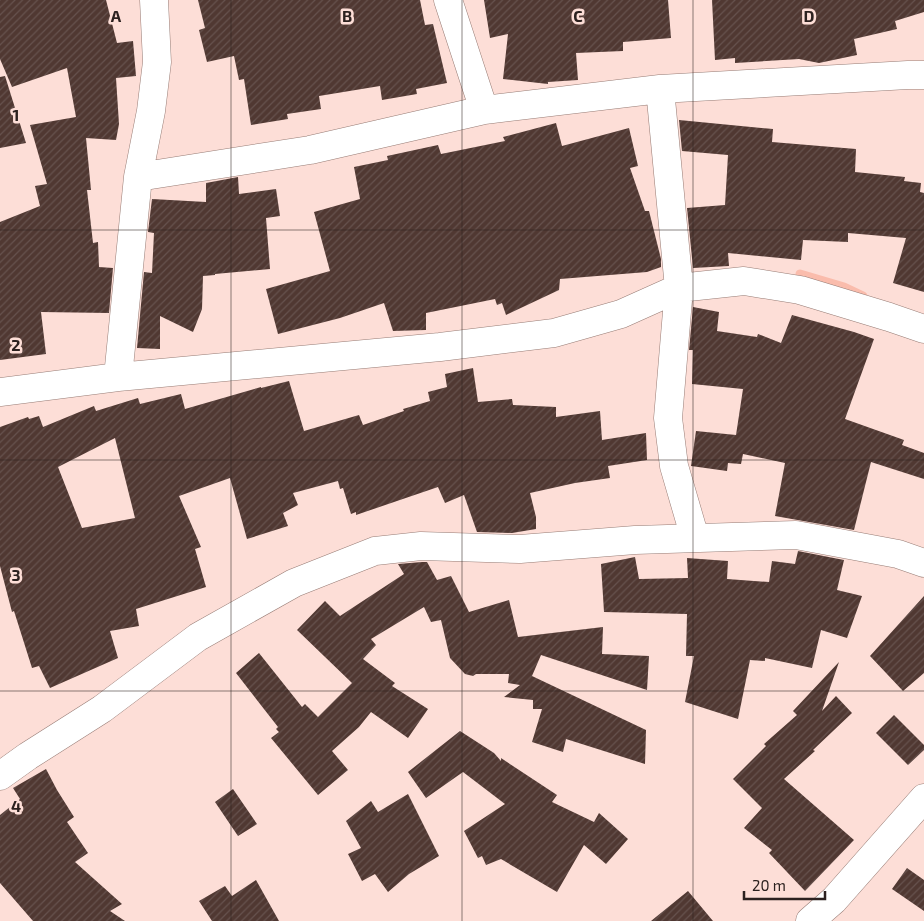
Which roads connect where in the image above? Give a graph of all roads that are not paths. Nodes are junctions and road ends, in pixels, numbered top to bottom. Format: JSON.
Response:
{"nodes":[{"id":1,"x":154,"y":0,"type":"edge"},
{"id":2,"x":448,"y":0,"type":"edge"},
{"id":3,"x":924,"y":75,"type":"edge"},
{"id":4,"x":660,"y":89,"type":"junction"},
{"id":5,"x":484,"y":110,"type":"junction"},
{"id":6,"x":138,"y":177,"type":"junction"},
{"id":7,"x":679,"y":288,"type":"junction"},
{"id":8,"x":924,"y":329,"type":"edge"},
{"id":9,"x":118,"y":377,"type":"junction"},
{"id":10,"x":0,"y":392,"type":"edge"},
{"id":11,"x":695,"y":538,"type":"junction"},
{"id":12,"x":924,"y":563,"type":"edge"},
{"id":13,"x":0,"y":776,"type":"edge"},
{"id":14,"x":924,"y":798,"type":"edge"},
{"id":15,"x":810,"y":921,"type":"edge"}],
"edges":[{"from":1,"to":6,"type":"street"},
{"from":2,"to":5,"type":"street"},
{"from":3,"to":4,"type":"street"},
{"from":4,"to":5,"type":"street"},
{"from":4,"to":7,"type":"street"},
{"from":5,"to":6,"type":"street"},
{"from":6,"to":9,"type":"street"},
{"from":7,"to":8,"type":"street"},
{"from":7,"to":9,"type":"street"},
{"from":7,"to":11,"type":"street"},
{"from":9,"to":10,"type":"street"},
{"from":11,"to":12,"type":"street"},
{"from":11,"to":13,"type":"street"},
{"from":14,"to":15,"type":"street"}]}
